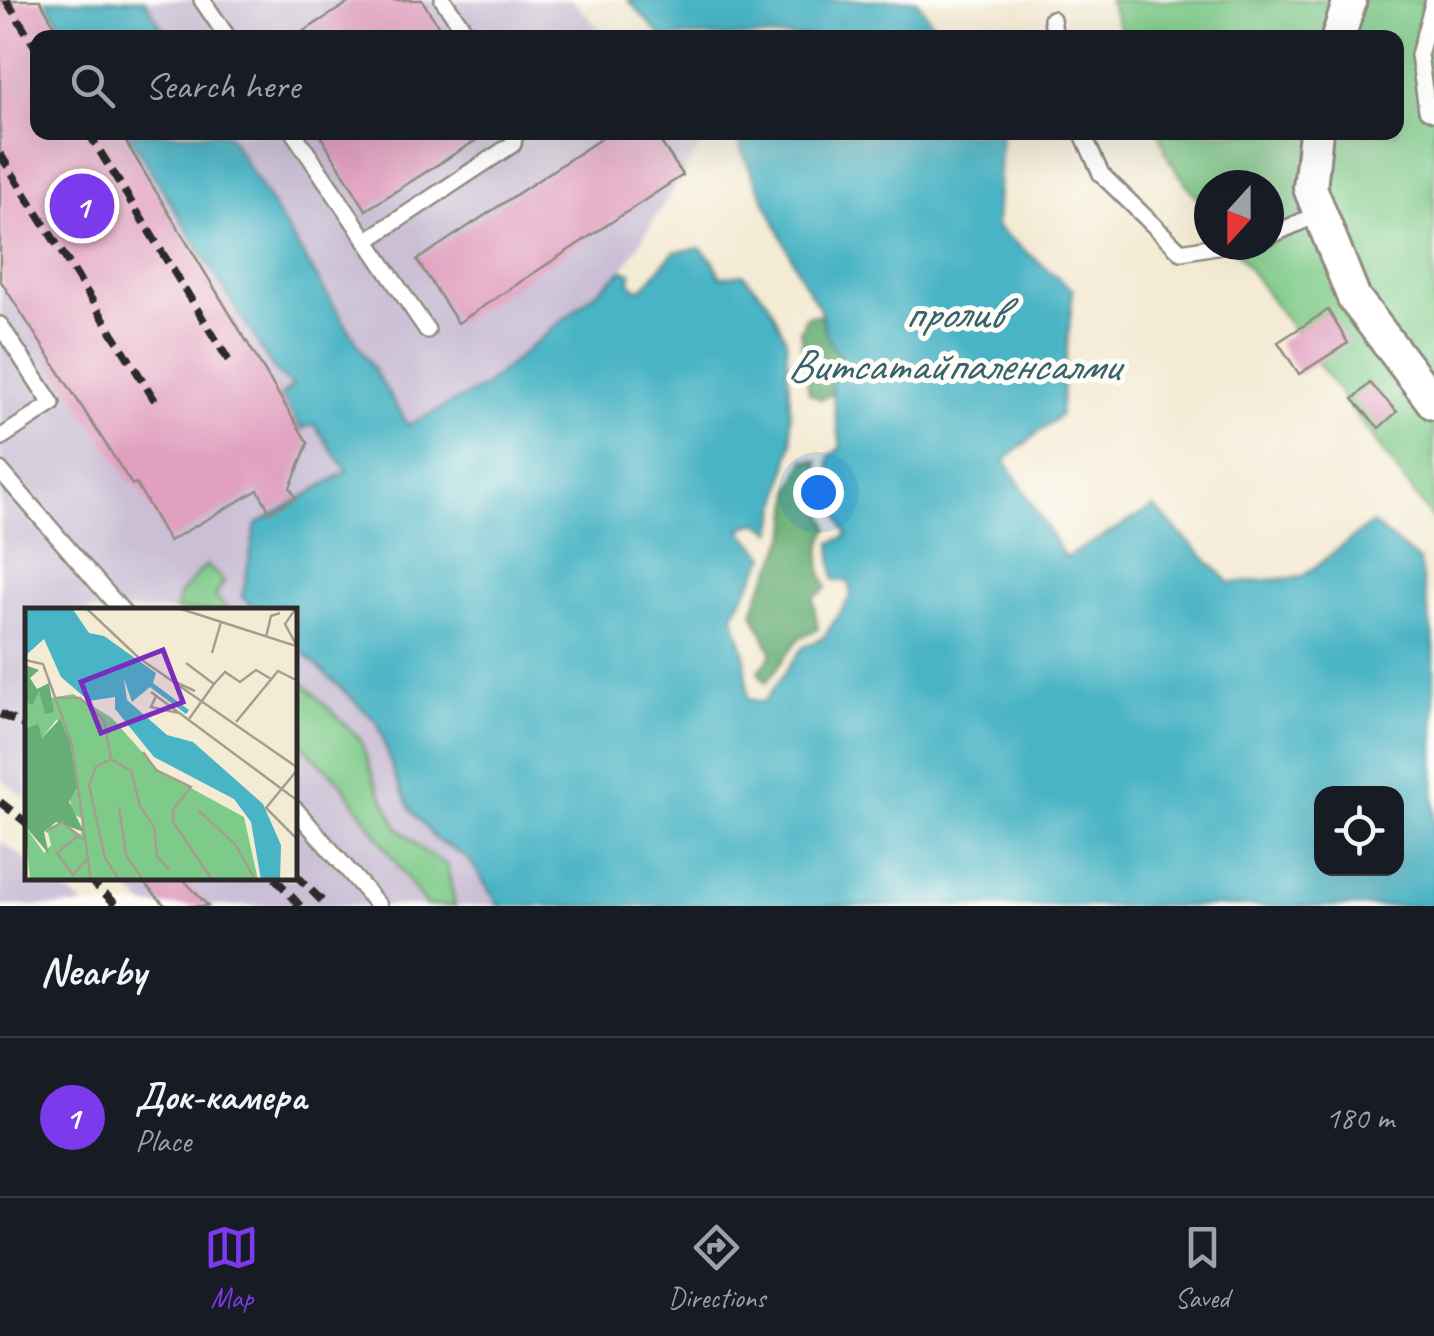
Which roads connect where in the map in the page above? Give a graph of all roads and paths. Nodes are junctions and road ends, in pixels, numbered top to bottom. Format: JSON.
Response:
{"nodes":[{"id":1,"x":202,"y":0,"type":"edge"},
{"id":2,"x":443,"y":0,"type":"edge"},
{"id":3,"x":1350,"y":0,"type":"edge"},
{"id":4,"x":1434,"y":0,"type":"edge"},
{"id":5,"x":1052,"y":19,"type":"dead end"},
{"id":6,"x":223,"y":30,"type":"edge"},
{"id":7,"x":464,"y":30,"type":"edge"},
{"id":8,"x":1054,"y":30,"type":"edge"},
{"id":9,"x":1341,"y":30,"type":"edge"},
{"id":10,"x":1434,"y":113,"type":"edge"},
{"id":11,"x":297,"y":140,"type":"edge"},
{"id":12,"x":514,"y":140,"type":"edge"},
{"id":13,"x":1086,"y":140,"type":"edge"},
{"id":14,"x":1315,"y":140,"type":"edge"},
{"id":15,"x":1320,"y":213,"type":"junction"},
{"id":16,"x":1284,"y":229,"type":"edge"},
{"id":17,"x":366,"y":240,"type":"junction"},
{"id":18,"x":1194,"y":250,"type":"edge"},
{"id":19,"x":0,"y":325,"type":"edge"},
{"id":20,"x":427,"y":330,"type":"dead end"},
{"id":21,"x":1434,"y":404,"type":"edge"},
{"id":22,"x":0,"y":438,"type":"edge"},
{"id":23,"x":0,"y":470,"type":"edge"},
{"id":24,"x":119,"y":608,"type":"edge"},
{"id":25,"x":298,"y":812,"type":"edge"},
{"id":26,"x":379,"y":906,"type":"edge"}],
"edges":[{"from":1,"to":6,"type":"lane"},
{"from":2,"to":7,"type":"lane"},
{"from":3,"to":9,"type":"street"},
{"from":4,"to":10,"type":"lane"},
{"from":5,"to":8,"type":"lane"},
{"from":11,"to":17,"type":"lane"},
{"from":12,"to":17,"type":"lane"},
{"from":13,"to":18,"type":"lane"},
{"from":14,"to":15,"type":"street"},
{"from":15,"to":16,"type":"lane"},
{"from":15,"to":21,"type":"street"},
{"from":17,"to":20,"type":"lane"},
{"from":19,"to":22,"type":"lane"},
{"from":23,"to":24,"type":"lane"},
{"from":25,"to":26,"type":"lane"}]}
